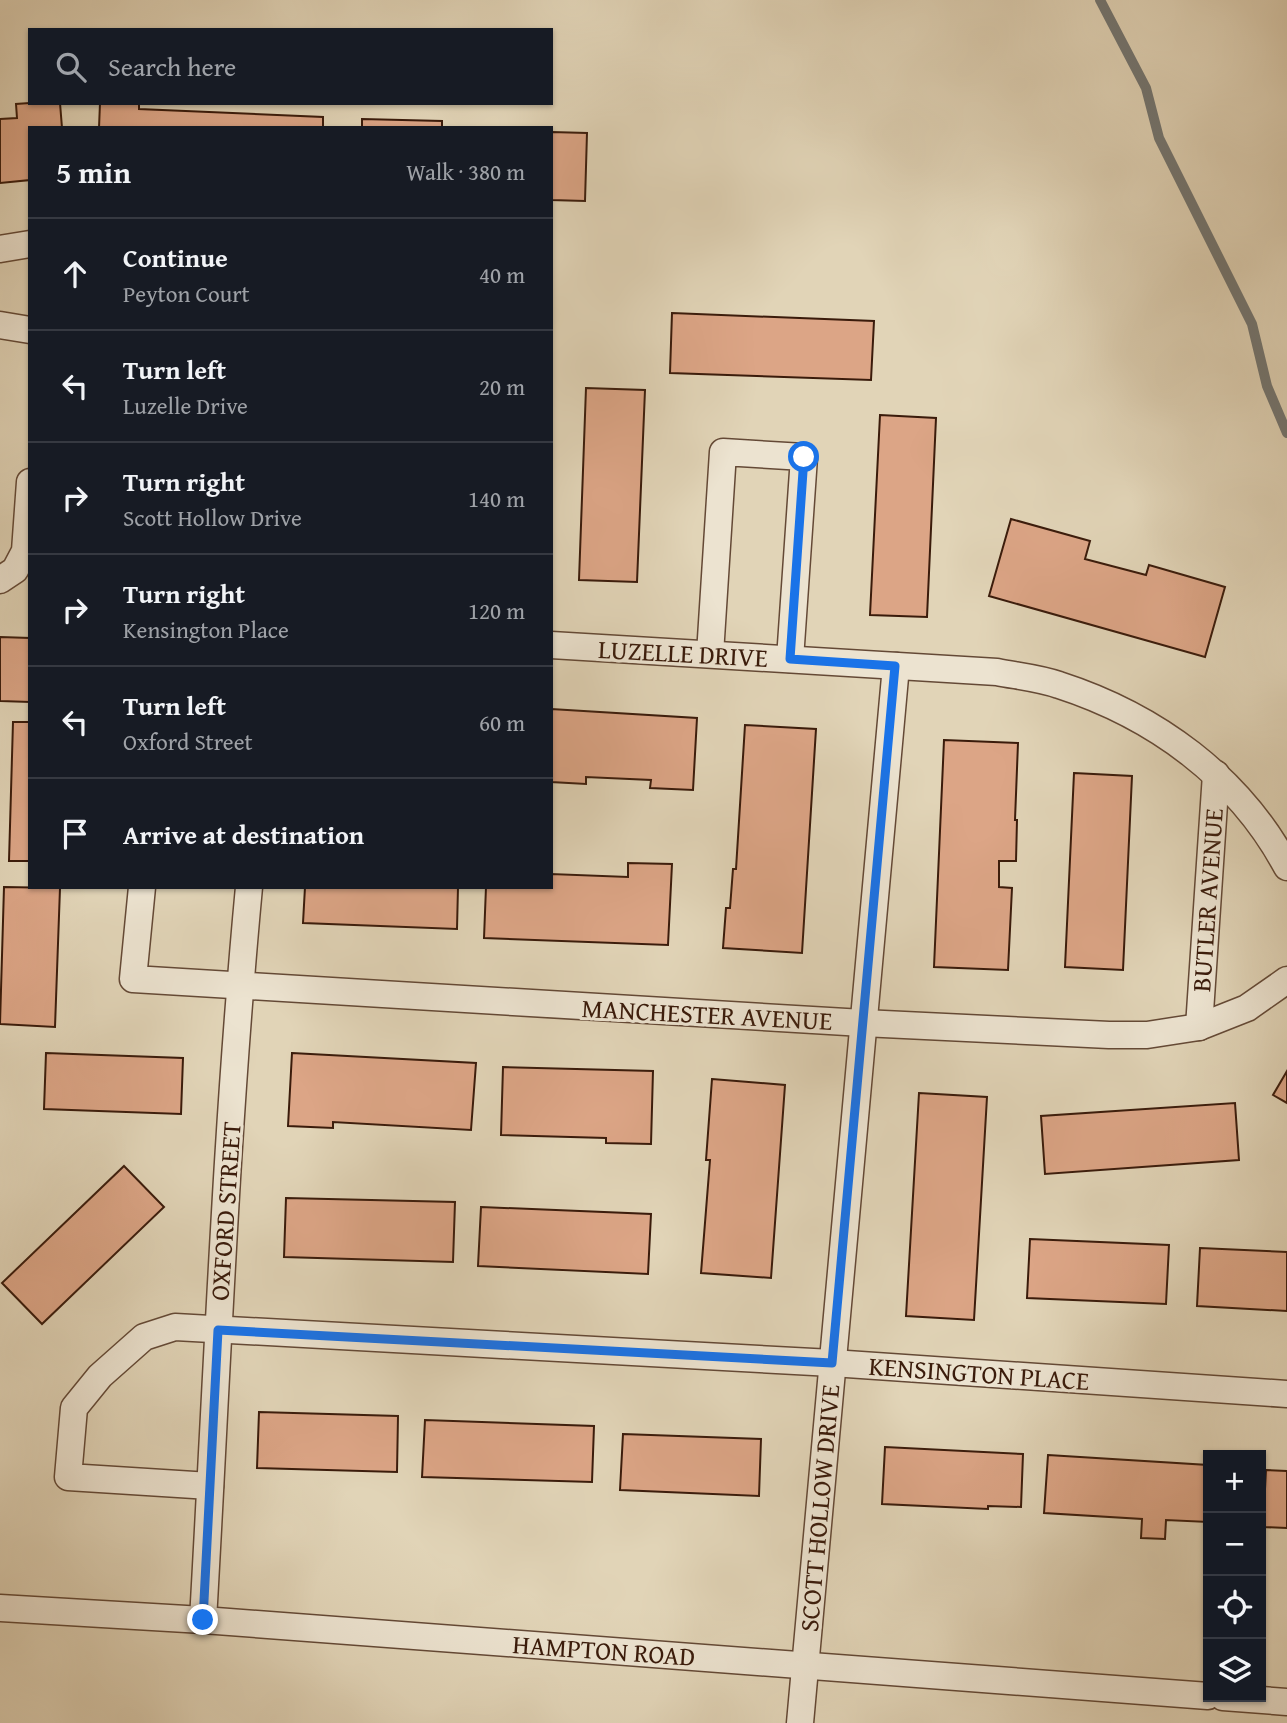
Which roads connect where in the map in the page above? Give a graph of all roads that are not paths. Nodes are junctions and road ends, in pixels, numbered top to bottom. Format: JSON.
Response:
{"nodes":[{"id":1,"x":28,"y":244,"type":"edge"},
{"id":2,"x":0,"y":248,"type":"edge"},
{"id":3,"x":0,"y":325,"type":"edge"},
{"id":4,"x":28,"y":330,"type":"edge"},
{"id":5,"x":28,"y":510,"type":"edge"},
{"id":6,"x":0,"y":580,"type":"edge"},
{"id":7,"x":553,"y":645,"type":"edge"},
{"id":8,"x":710,"y":654,"type":"junction"},
{"id":9,"x":790,"y":659,"type":"junction"},
{"id":10,"x":895,"y":666,"type":"junction"},
{"id":11,"x":1216,"y":774,"type":"junction"},
{"id":12,"x":1287,"y":867,"type":"edge"},
{"id":13,"x":142,"y":889,"type":"edge"},
{"id":14,"x":249,"y":889,"type":"edge"},
{"id":15,"x":1287,"y":979,"type":"edge"},
{"id":16,"x":240,"y":986,"type":"junction"},
{"id":17,"x":863,"y":1023,"type":"junction"},
{"id":18,"x":1199,"y":1027,"type":"junction"},
{"id":19,"x":218,"y":1330,"type":"junction"},
{"id":20,"x":832,"y":1363,"type":"junction"},
{"id":21,"x":1287,"y":1394,"type":"edge"},
{"id":22,"x":211,"y":1486,"type":"junction"},
{"id":23,"x":0,"y":1608,"type":"edge"},
{"id":24,"x":203,"y":1620,"type":"junction"},
{"id":25,"x":805,"y":1665,"type":"junction"},
{"id":26,"x":1203,"y":1696,"type":"edge"},
{"id":27,"x":1266,"y":1700,"type":"edge"},
{"id":28,"x":1287,"y":1702,"type":"edge"},
{"id":29,"x":800,"y":1723,"type":"edge"}],
"edges":[{"from":1,"to":2,"type":"street"},
{"from":3,"to":4,"type":"street"},
{"from":5,"to":6,"type":"street"},
{"from":7,"to":8,"type":"street","name":"LUZELLE DRIVE"},
{"from":8,"to":9,"type":"street","name":"LUZELLE DRIVE"},
{"from":8,"to":9,"type":"street"},
{"from":9,"to":10,"type":"street","name":"LUZELLE DRIVE"},
{"from":10,"to":11,"type":"street","name":"LUZELLE DRIVE"},
{"from":10,"to":17,"type":"street","name":"SCOTT HOLLOW DRIVE"},
{"from":11,"to":12,"type":"street","name":"LUZELLE DRIVE"},
{"from":11,"to":18,"type":"street","name":"BUTLER AVENUE"},
{"from":13,"to":16,"type":"street","name":"MANCHESTER AVENUE"},
{"from":14,"to":16,"type":"street","name":"OXFORD STREET"},
{"from":15,"to":18,"type":"street","name":"MANCHESTER AVENUE"},
{"from":16,"to":17,"type":"street","name":"MANCHESTER AVENUE"},
{"from":16,"to":19,"type":"street","name":"OXFORD STREET"},
{"from":17,"to":18,"type":"street","name":"MANCHESTER AVENUE"},
{"from":17,"to":20,"type":"street","name":"SCOTT HOLLOW DRIVE"},
{"from":19,"to":20,"type":"street","name":"KENSINGTON PLACE"},
{"from":19,"to":22,"type":"street","name":"OXFORD STREET"},
{"from":19,"to":22,"type":"street","name":"KENSINGTON PLACE"},
{"from":20,"to":21,"type":"street","name":"KENSINGTON PLACE"},
{"from":20,"to":25,"type":"street","name":"SCOTT HOLLOW DRIVE"},
{"from":22,"to":24,"type":"street","name":"OXFORD STREET"},
{"from":23,"to":24,"type":"street","name":"HAMPTON ROAD"},
{"from":24,"to":25,"type":"street","name":"HAMPTON ROAD"},
{"from":25,"to":26,"type":"street","name":"HAMPTON ROAD"},
{"from":25,"to":29,"type":"street","name":"SCOTT HOLLOW DRIVE"},
{"from":27,"to":28,"type":"street"}]}
